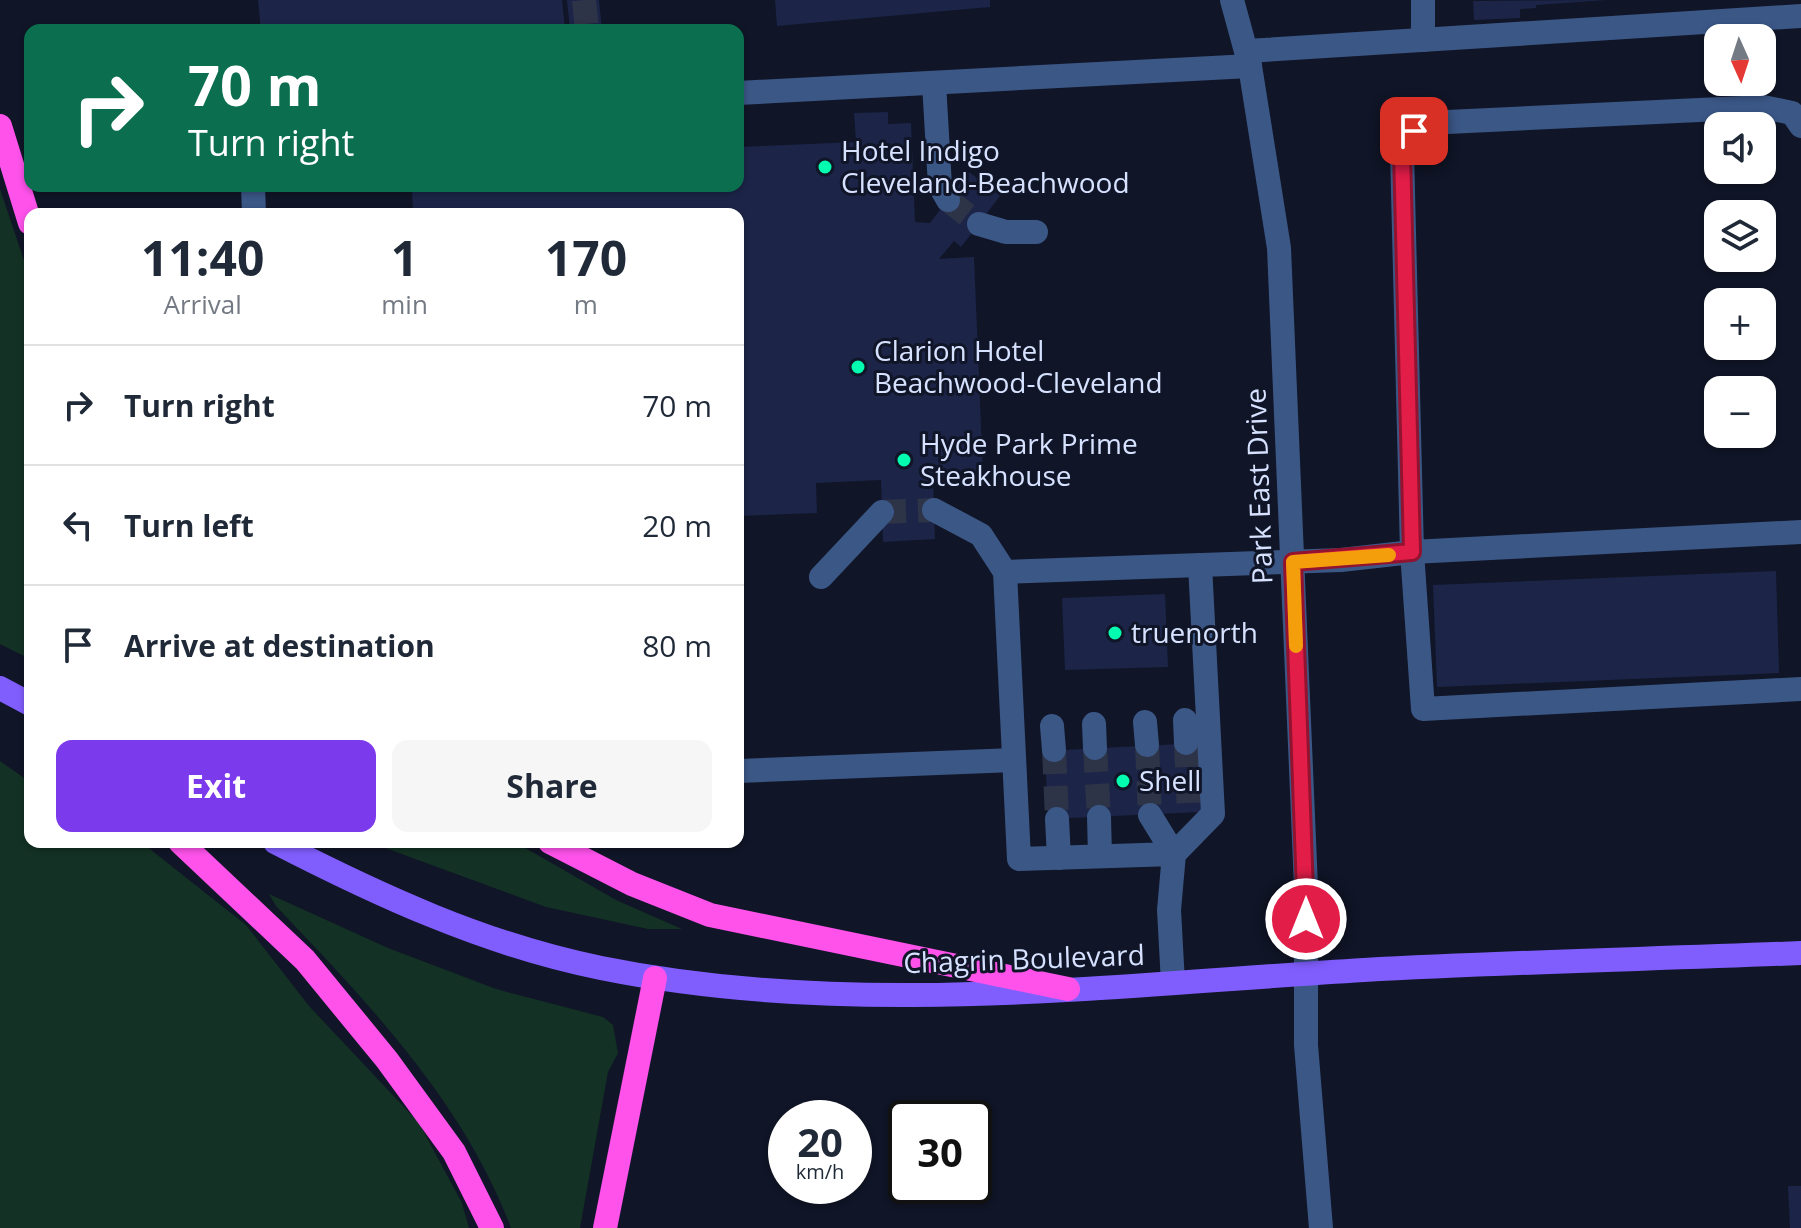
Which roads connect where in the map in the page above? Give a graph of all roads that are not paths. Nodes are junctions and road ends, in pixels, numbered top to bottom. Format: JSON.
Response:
{"nodes":[{"id":1,"x":1232,"y":0,"type":"edge"},
{"id":2,"x":1423,"y":0,"type":"edge"},
{"id":3,"x":1801,"y":16,"type":"edge"},
{"id":4,"x":1423,"y":40,"type":"junction"},
{"id":5,"x":1248,"y":59,"type":"junction"},
{"id":6,"x":934,"y":83,"type":"junction"},
{"id":7,"x":744,"y":93,"type":"edge"},
{"id":8,"x":0,"y":126,"type":"edge"},
{"id":9,"x":1801,"y":126,"type":"edge"},
{"id":10,"x":948,"y":200,"type":"tunnel mouth"},
{"id":11,"x":25,"y":208,"type":"edge"},
{"id":12,"x":979,"y":224,"type":"tunnel mouth"},
{"id":13,"x":1036,"y":232,"type":"dead end"},
{"id":14,"x":934,"y":510,"type":"tunnel mouth"},
{"id":15,"x":882,"y":512,"type":"tunnel mouth"},
{"id":16,"x":1801,"y":532,"type":"edge"},
{"id":17,"x":1412,"y":552,"type":"junction"},
{"id":18,"x":1293,"y":562,"type":"junction"},
{"id":19,"x":1200,"y":565,"type":"junction"},
{"id":20,"x":1005,"y":572,"type":"junction"},
{"id":21,"x":821,"y":577,"type":"dead end"},
{"id":22,"x":0,"y":688,"type":"edge"},
{"id":23,"x":1801,"y":689,"type":"edge"},
{"id":24,"x":24,"y":701,"type":"edge"},
{"id":25,"x":1014,"y":760,"type":"junction"},
{"id":26,"x":744,"y":771,"type":"edge"},
{"id":27,"x":1189,"y":813,"type":"tunnel mouth"},
{"id":28,"x":1150,"y":815,"type":"tunnel mouth"},
{"id":29,"x":1099,"y":817,"type":"tunnel mouth"},
{"id":30,"x":1057,"y":819,"type":"tunnel mouth"},
{"id":31,"x":186,"y":848,"type":"edge"},
{"id":32,"x":287,"y":848,"type":"edge"},
{"id":33,"x":562,"y":848,"type":"edge"},
{"id":34,"x":1174,"y":854,"type":"junction"},
{"id":35,"x":1100,"y":856,"type":"junction"},
{"id":36,"x":1059,"y":858,"type":"junction"},
{"id":37,"x":1801,"y":953,"type":"edge"},
{"id":38,"x":1306,"y":975,"type":"junction"},
{"id":39,"x":655,"y":978,"type":"junction"},
{"id":40,"x":1173,"y":983,"type":"junction"},
{"id":41,"x":1068,"y":989,"type":"junction"},
{"id":42,"x":492,"y":1228,"type":"edge"},
{"id":43,"x":605,"y":1228,"type":"edge"},
{"id":44,"x":1321,"y":1228,"type":"edge"}],
"edges":[{"from":1,"to":5,"type":"street","name":"Park East Drive"},
{"from":2,"to":4,"type":"street"},
{"from":3,"to":4,"type":"street"},
{"from":4,"to":5,"type":"street"},
{"from":5,"to":6,"type":"street"},
{"from":5,"to":18,"type":"street","name":"Park East Drive"},
{"from":6,"to":7,"type":"street"},
{"from":6,"to":10,"type":"street"},
{"from":8,"to":11,"type":"highway"},
{"from":9,"to":17,"type":"street"},
{"from":12,"to":13,"type":"street"},
{"from":14,"to":20,"type":"street"},
{"from":15,"to":21,"type":"street"},
{"from":16,"to":17,"type":"street"},
{"from":17,"to":18,"type":"street"},
{"from":17,"to":23,"type":"street"},
{"from":18,"to":19,"type":"street"},
{"from":18,"to":38,"type":"street","name":"Park East Drive"},
{"from":19,"to":20,"type":"street"},
{"from":19,"to":34,"type":"street"},
{"from":20,"to":25,"type":"street"},
{"from":22,"to":24,"type":"main road"},
{"from":25,"to":26,"type":"street"},
{"from":25,"to":36,"type":"street"},
{"from":27,"to":34,"type":"street"},
{"from":28,"to":34,"type":"street"},
{"from":29,"to":35,"type":"street"},
{"from":30,"to":36,"type":"street"},
{"from":31,"to":42,"type":"highway"},
{"from":32,"to":39,"type":"main road","name":"Chagrin Boulevard"},
{"from":33,"to":41,"type":"highway"},
{"from":34,"to":35,"type":"street"},
{"from":34,"to":40,"type":"street"},
{"from":35,"to":36,"type":"street"},
{"from":37,"to":38,"type":"main road","name":"Chagrin Boulevard"},
{"from":38,"to":40,"type":"main road","name":"Chagrin Boulevard"},
{"from":38,"to":44,"type":"street","name":"Park East Drive"},
{"from":39,"to":41,"type":"main road","name":"Chagrin Boulevard"},
{"from":39,"to":43,"type":"highway"},
{"from":40,"to":41,"type":"main road","name":"Chagrin Boulevard"}]}
